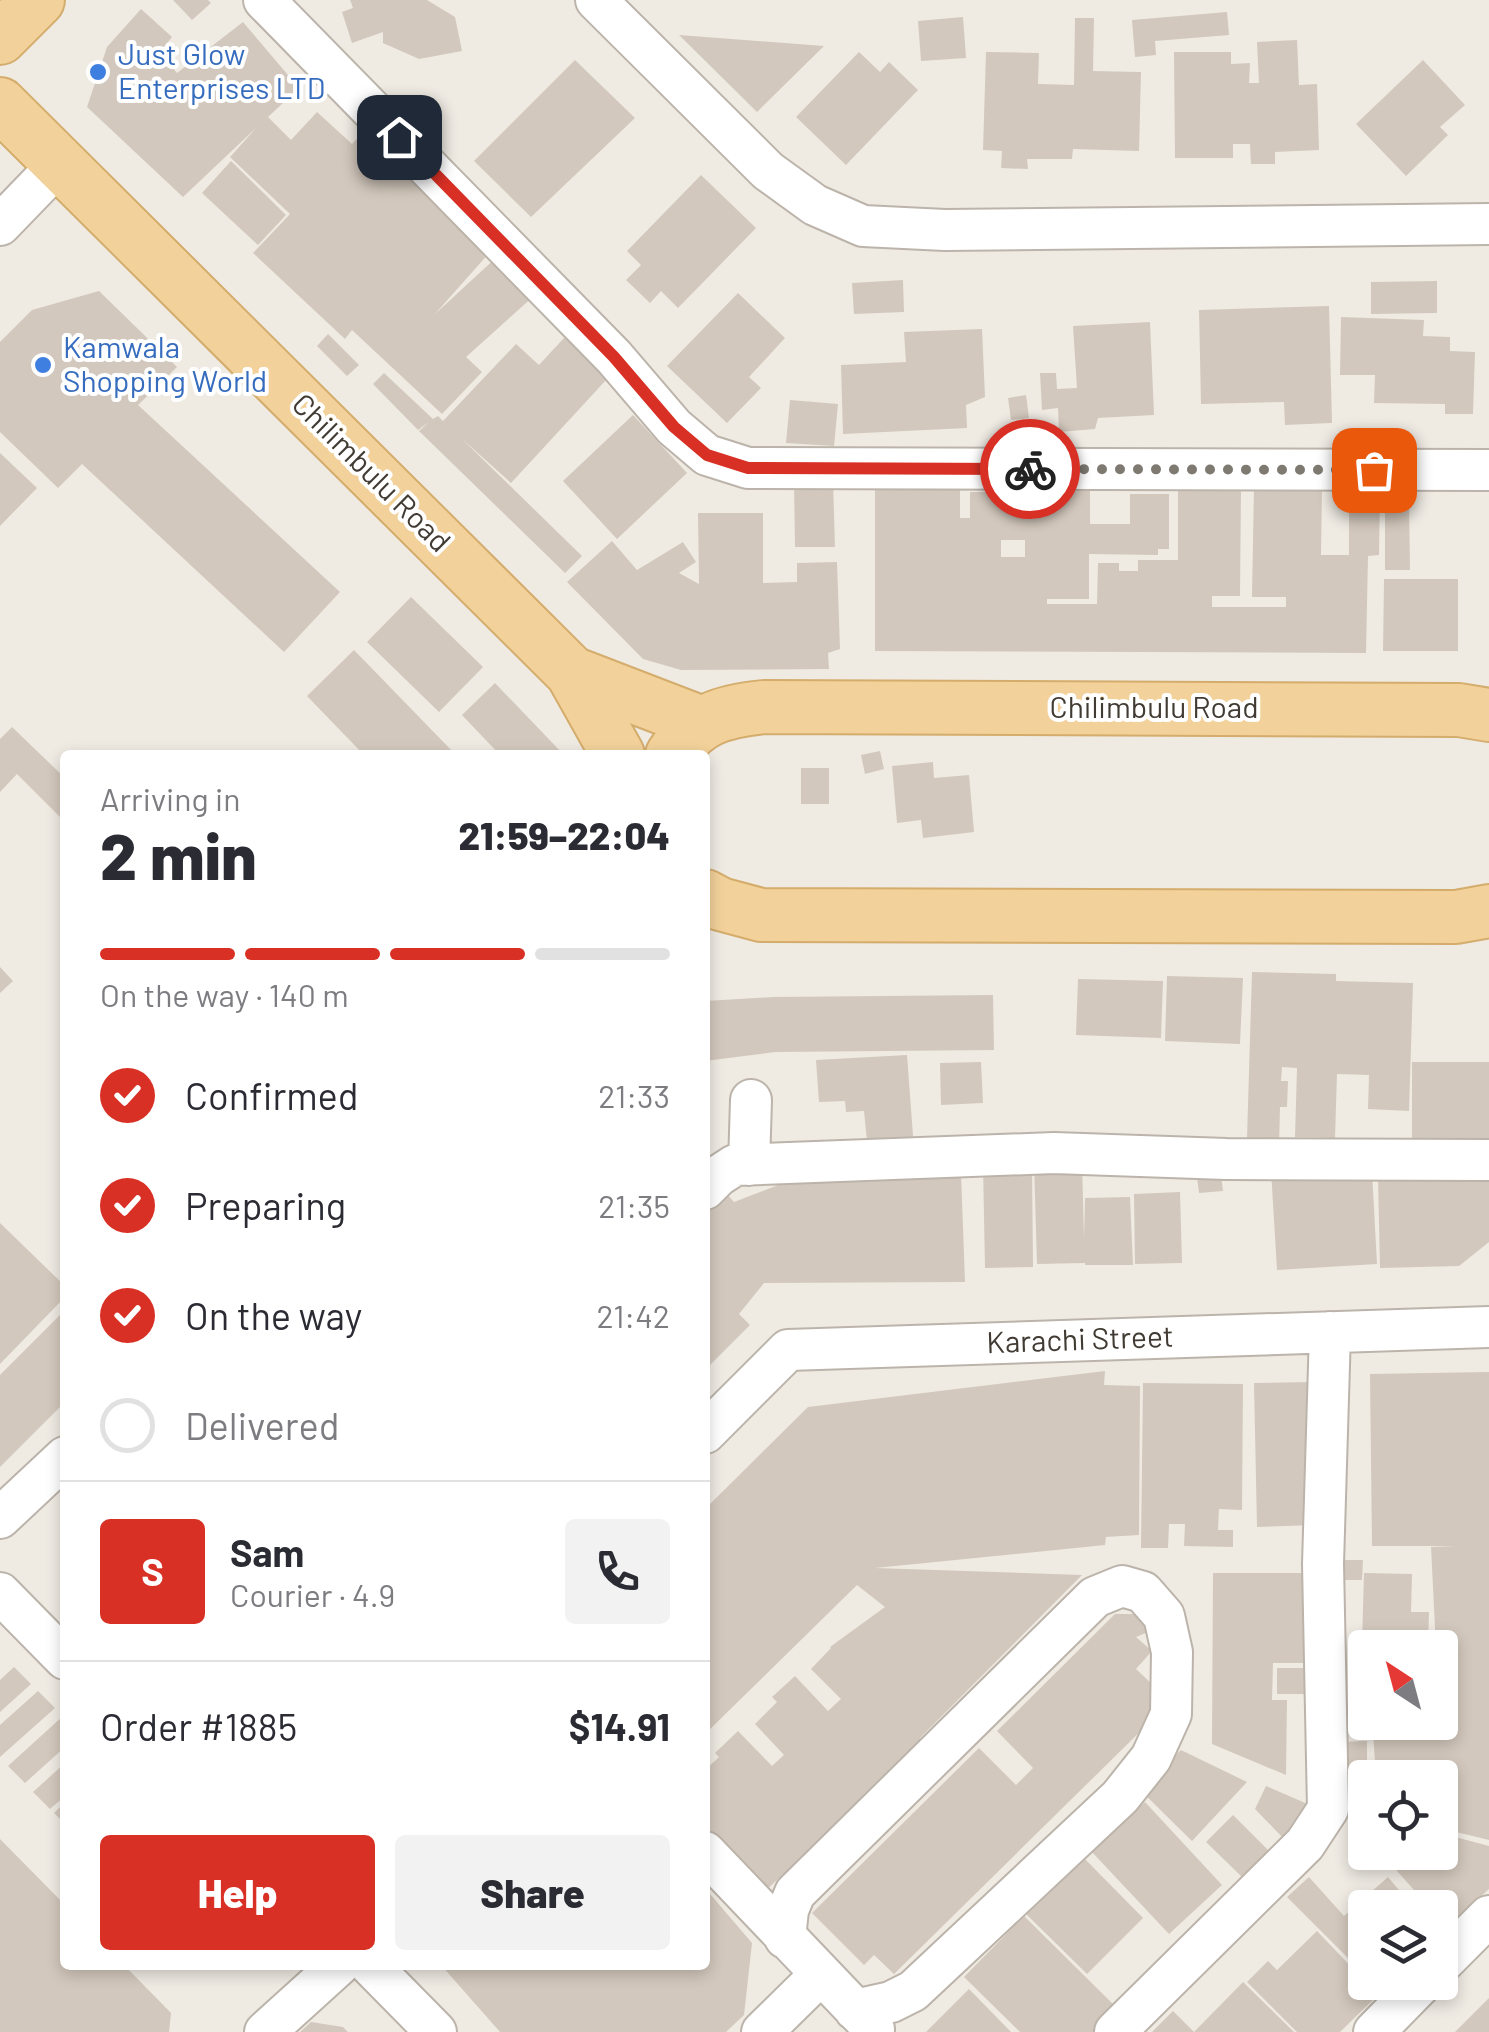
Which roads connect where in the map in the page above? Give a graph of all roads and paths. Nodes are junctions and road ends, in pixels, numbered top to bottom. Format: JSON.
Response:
{"nodes":[{"id":1,"x":38,"y":0,"type":"edge"},
{"id":2,"x":264,"y":0,"type":"edge"},
{"id":3,"x":596,"y":0,"type":"edge"},
{"id":4,"x":0,"y":38,"type":"edge"},
{"id":5,"x":0,"y":104,"type":"edge"},
{"id":6,"x":60,"y":164,"type":"junction"},
{"id":7,"x":1489,"y":224,"type":"edge"},
{"id":8,"x":0,"y":225,"type":"edge"},
{"id":9,"x":1489,"y":470,"type":"edge"},
{"id":10,"x":572,"y":673,"type":"junction"},
{"id":11,"x":1479,"y":707,"type":"edge"},
{"id":12,"x":687,"y":739,"type":"edge"},
{"id":13,"x":615,"y":750,"type":"edge"},
{"id":14,"x":710,"y":898,"type":"edge"},
{"id":15,"x":1486,"y":915,"type":"edge"},
{"id":16,"x":751,"y":1100,"type":"dead end"},
{"id":17,"x":1489,"y":1160,"type":"edge"},
{"id":18,"x":749,"y":1165,"type":"junction"},
{"id":19,"x":710,"y":1184,"type":"edge"},
{"id":20,"x":1489,"y":1327,"type":"edge"},
{"id":21,"x":1330,"y":1332,"type":"junction"},
{"id":22,"x":710,"y":1427,"type":"edge"},
{"id":23,"x":60,"y":1462,"type":"edge"},
{"id":24,"x":0,"y":1518,"type":"edge"},
{"id":25,"x":0,"y":1593,"type":"edge"},
{"id":26,"x":60,"y":1654,"type":"edge"},
{"id":27,"x":710,"y":1857,"type":"edge"},
{"id":28,"x":1489,"y":1916,"type":"edge"},
{"id":29,"x":785,"y":1938,"type":"junction"},
{"id":30,"x":1458,"y":1947,"type":"edge"},
{"id":31,"x":333,"y":1970,"type":"edge"},
{"id":32,"x":375,"y":1970,"type":"edge"},
{"id":33,"x":820,"y":1975,"type":"junction"},
{"id":34,"x":1405,"y":2000,"type":"edge"},
{"id":35,"x":866,"y":2021,"type":"edge"},
{"id":36,"x":265,"y":2032,"type":"edge"},
{"id":37,"x":436,"y":2032,"type":"edge"},
{"id":38,"x":762,"y":2032,"type":"edge"},
{"id":39,"x":1115,"y":2032,"type":"edge"},
{"id":40,"x":1374,"y":2032,"type":"edge"}],
"edges":[{"from":1,"to":4,"type":"main road"},
{"from":2,"to":9,"type":"street"},
{"from":3,"to":7,"type":"street"},
{"from":5,"to":6,"type":"main road","name":"Chilimbulu Road"},
{"from":6,"to":8,"type":"street"},
{"from":6,"to":10,"type":"main road","name":"Chilimbulu Road"},
{"from":10,"to":12,"type":"main road","name":"Chilimbulu Road"},
{"from":10,"to":13,"type":"main road","name":"Chilimbulu Road"},
{"from":11,"to":12,"type":"main road","name":"Chilimbulu Road"},
{"from":14,"to":15,"type":"main road"},
{"from":16,"to":18,"type":"street"},
{"from":17,"to":18,"type":"street"},
{"from":18,"to":19,"type":"street"},
{"from":20,"to":21,"type":"street","name":"Karachi Street"},
{"from":21,"to":22,"type":"street","name":"Karachi Street"},
{"from":21,"to":39,"type":"street"},
{"from":23,"to":24,"type":"street"},
{"from":25,"to":26,"type":"street"},
{"from":27,"to":29,"type":"street"},
{"from":28,"to":30,"type":"street"},
{"from":29,"to":33,"type":"street"},
{"from":29,"to":35,"type":"street"},
{"from":31,"to":36,"type":"street"},
{"from":32,"to":37,"type":"street"},
{"from":33,"to":35,"type":"street"},
{"from":33,"to":38,"type":"street"},
{"from":34,"to":40,"type":"street"}]}
